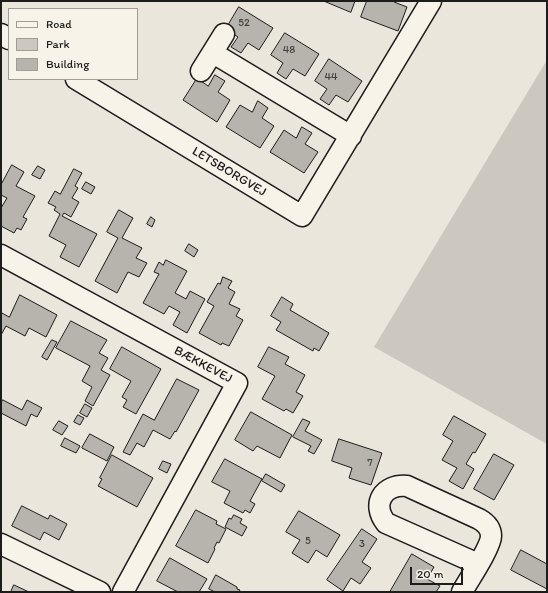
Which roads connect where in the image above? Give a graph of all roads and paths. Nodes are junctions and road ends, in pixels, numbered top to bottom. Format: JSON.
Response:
{"nodes":[{"id":1,"x":431,"y":1,"type":"edge"},
{"id":2,"x":224,"y":34,"type":"dead end"},
{"id":3,"x":213,"y":53,"type":"junction"},
{"id":4,"x":201,"y":72,"type":"dead end"},
{"id":5,"x":78,"y":80,"type":"edge"},
{"id":6,"x":351,"y":136,"type":"junction"},
{"id":7,"x":1,"y":255,"type":"edge"},
{"id":8,"x":1,"y":544,"type":"edge"},
{"id":9,"x":478,"y":564,"type":"junction"},
{"id":10,"x":100,"y":592,"type":"edge"},
{"id":11,"x":123,"y":592,"type":"edge"},
{"id":12,"x":462,"y":592,"type":"edge"}],
"edges":[{"from":1,"to":6,"type":"street","name":"LETSBORGVEJ"},
{"from":2,"to":3,"type":"street"},
{"from":3,"to":4,"type":"street"},
{"from":3,"to":6,"type":"street"},
{"from":5,"to":6,"type":"street","name":"LETSBORGVEJ"},
{"from":7,"to":11,"type":"street","name":"BÆKKEVEJ"},
{"from":8,"to":10,"type":"street"},
{"from":9,"to":9,"type":"street"},
{"from":9,"to":12,"type":"street"}]}
